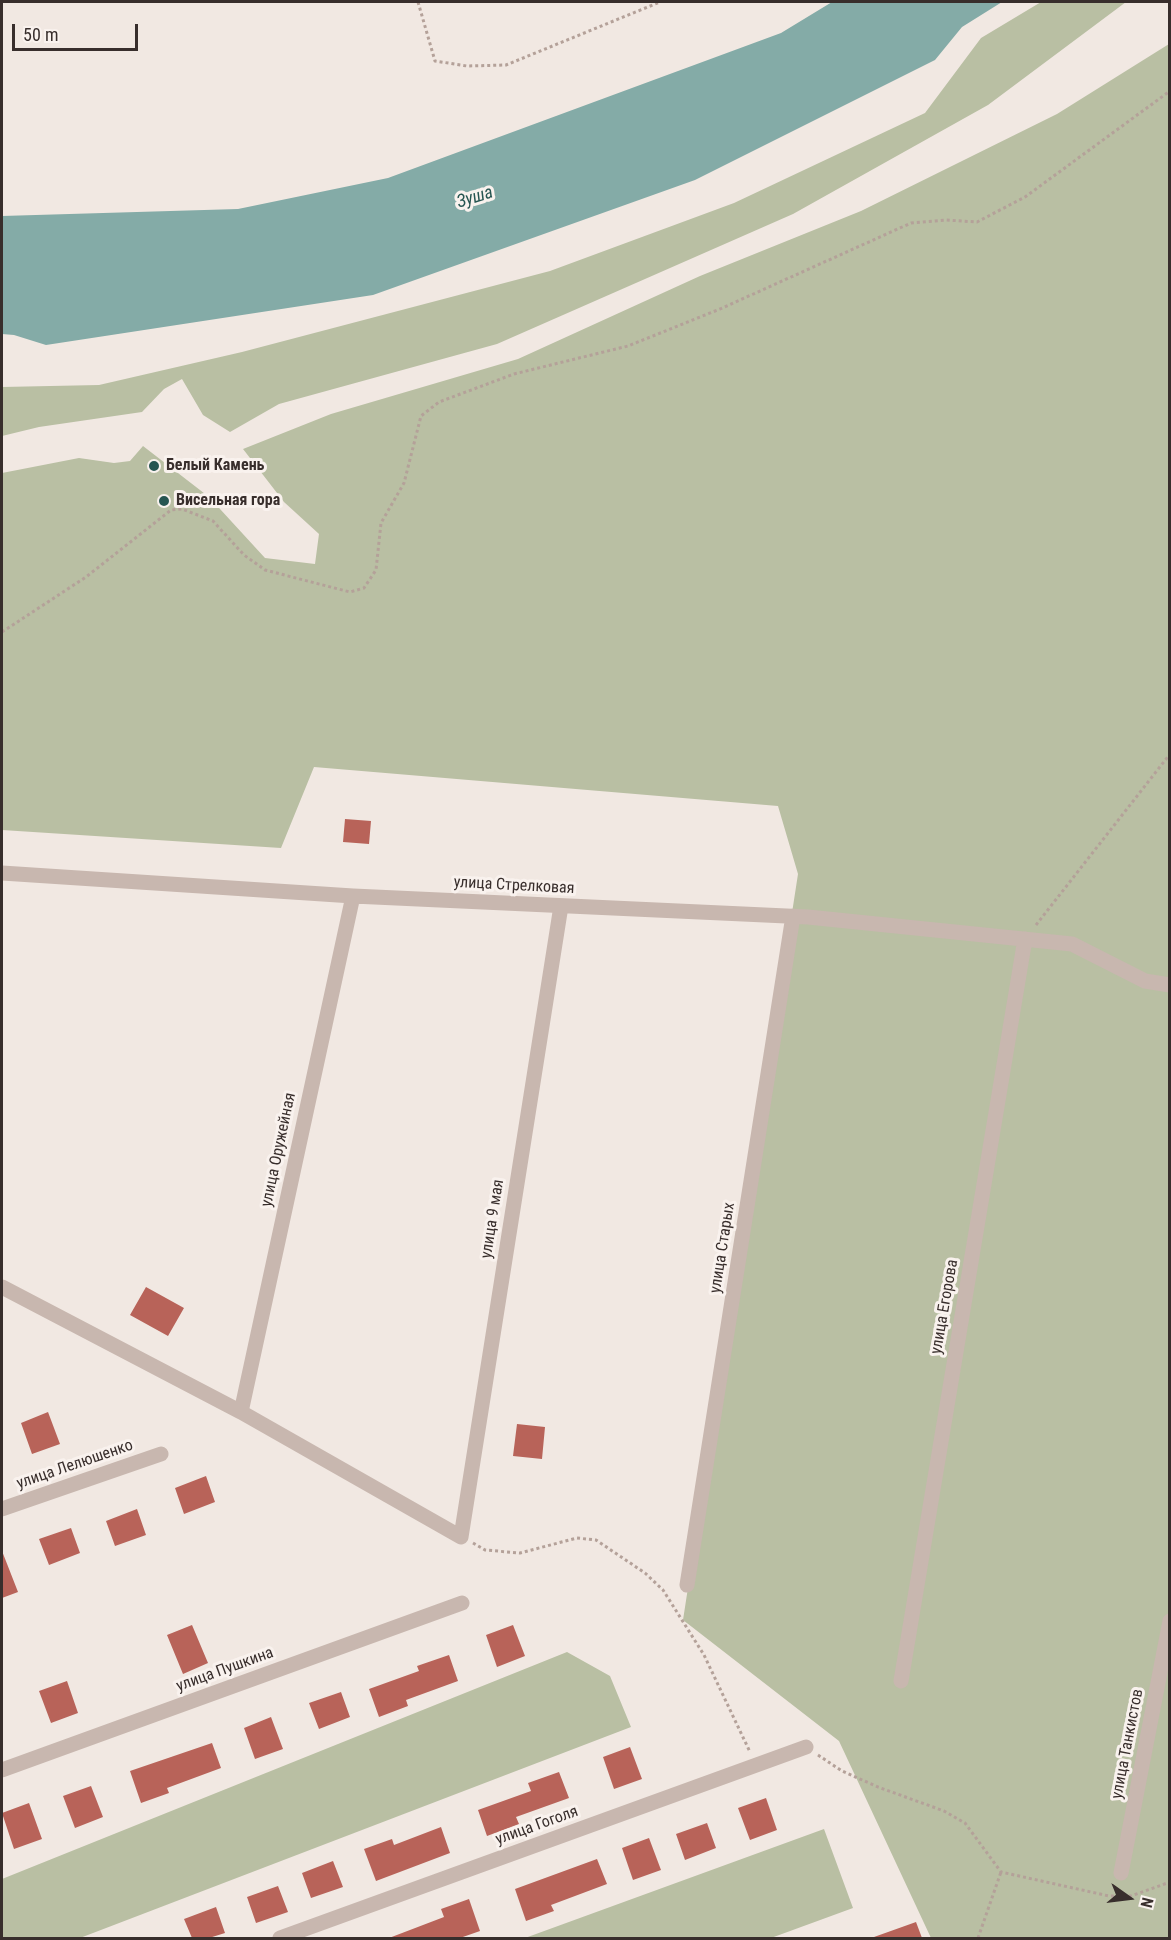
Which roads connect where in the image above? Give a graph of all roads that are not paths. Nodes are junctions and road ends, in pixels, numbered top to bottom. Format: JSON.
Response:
{"nodes":[{"id":1,"x":2,"y":873,"type":"edge"},
{"id":2,"x":353,"y":896,"type":"junction"},
{"id":3,"x":561,"y":906,"type":"junction"},
{"id":4,"x":793,"y":916,"type":"junction"},
{"id":5,"x":1025,"y":939,"type":"junction"},
{"id":6,"x":1170,"y":985,"type":"edge"},
{"id":7,"x":2,"y":1287,"type":"edge"},
{"id":8,"x":241,"y":1412,"type":"junction"},
{"id":9,"x":161,"y":1454,"type":"dead end"},
{"id":10,"x":2,"y":1509,"type":"edge"},
{"id":11,"x":687,"y":1585,"type":"dead end"},
{"id":12,"x":462,"y":1603,"type":"dead end"},
{"id":13,"x":1170,"y":1621,"type":"edge"},
{"id":14,"x":901,"y":1681,"type":"dead end"},
{"id":15,"x":806,"y":1747,"type":"road end"},
{"id":16,"x":2,"y":1770,"type":"edge"},
{"id":17,"x":1121,"y":1873,"type":"dead end"},
{"id":18,"x":280,"y":1938,"type":"edge"}],
"edges":[{"from":1,"to":2,"type":"street","name":"улица Стрелковая"},
{"from":2,"to":3,"type":"street","name":"улица Стрелковая"},
{"from":2,"to":8,"type":"street","name":"улица Оружейная"},
{"from":3,"to":4,"type":"street","name":"улица Стрелковая"},
{"from":3,"to":8,"type":"street","name":"улица 9 мая"},
{"from":4,"to":5,"type":"street","name":"улица Стрелковая"},
{"from":4,"to":11,"type":"street","name":"улица Старых"},
{"from":5,"to":6,"type":"street","name":"улица Стрелковая"},
{"from":5,"to":14,"type":"street","name":"улица Егорова"},
{"from":7,"to":8,"type":"street"},
{"from":9,"to":10,"type":"street","name":"улица Лелюшенко"},
{"from":12,"to":16,"type":"street","name":"улица Пушкина"},
{"from":13,"to":17,"type":"street","name":"улица Танкистов"},
{"from":15,"to":18,"type":"street","name":"улица Гоголя"}]}
